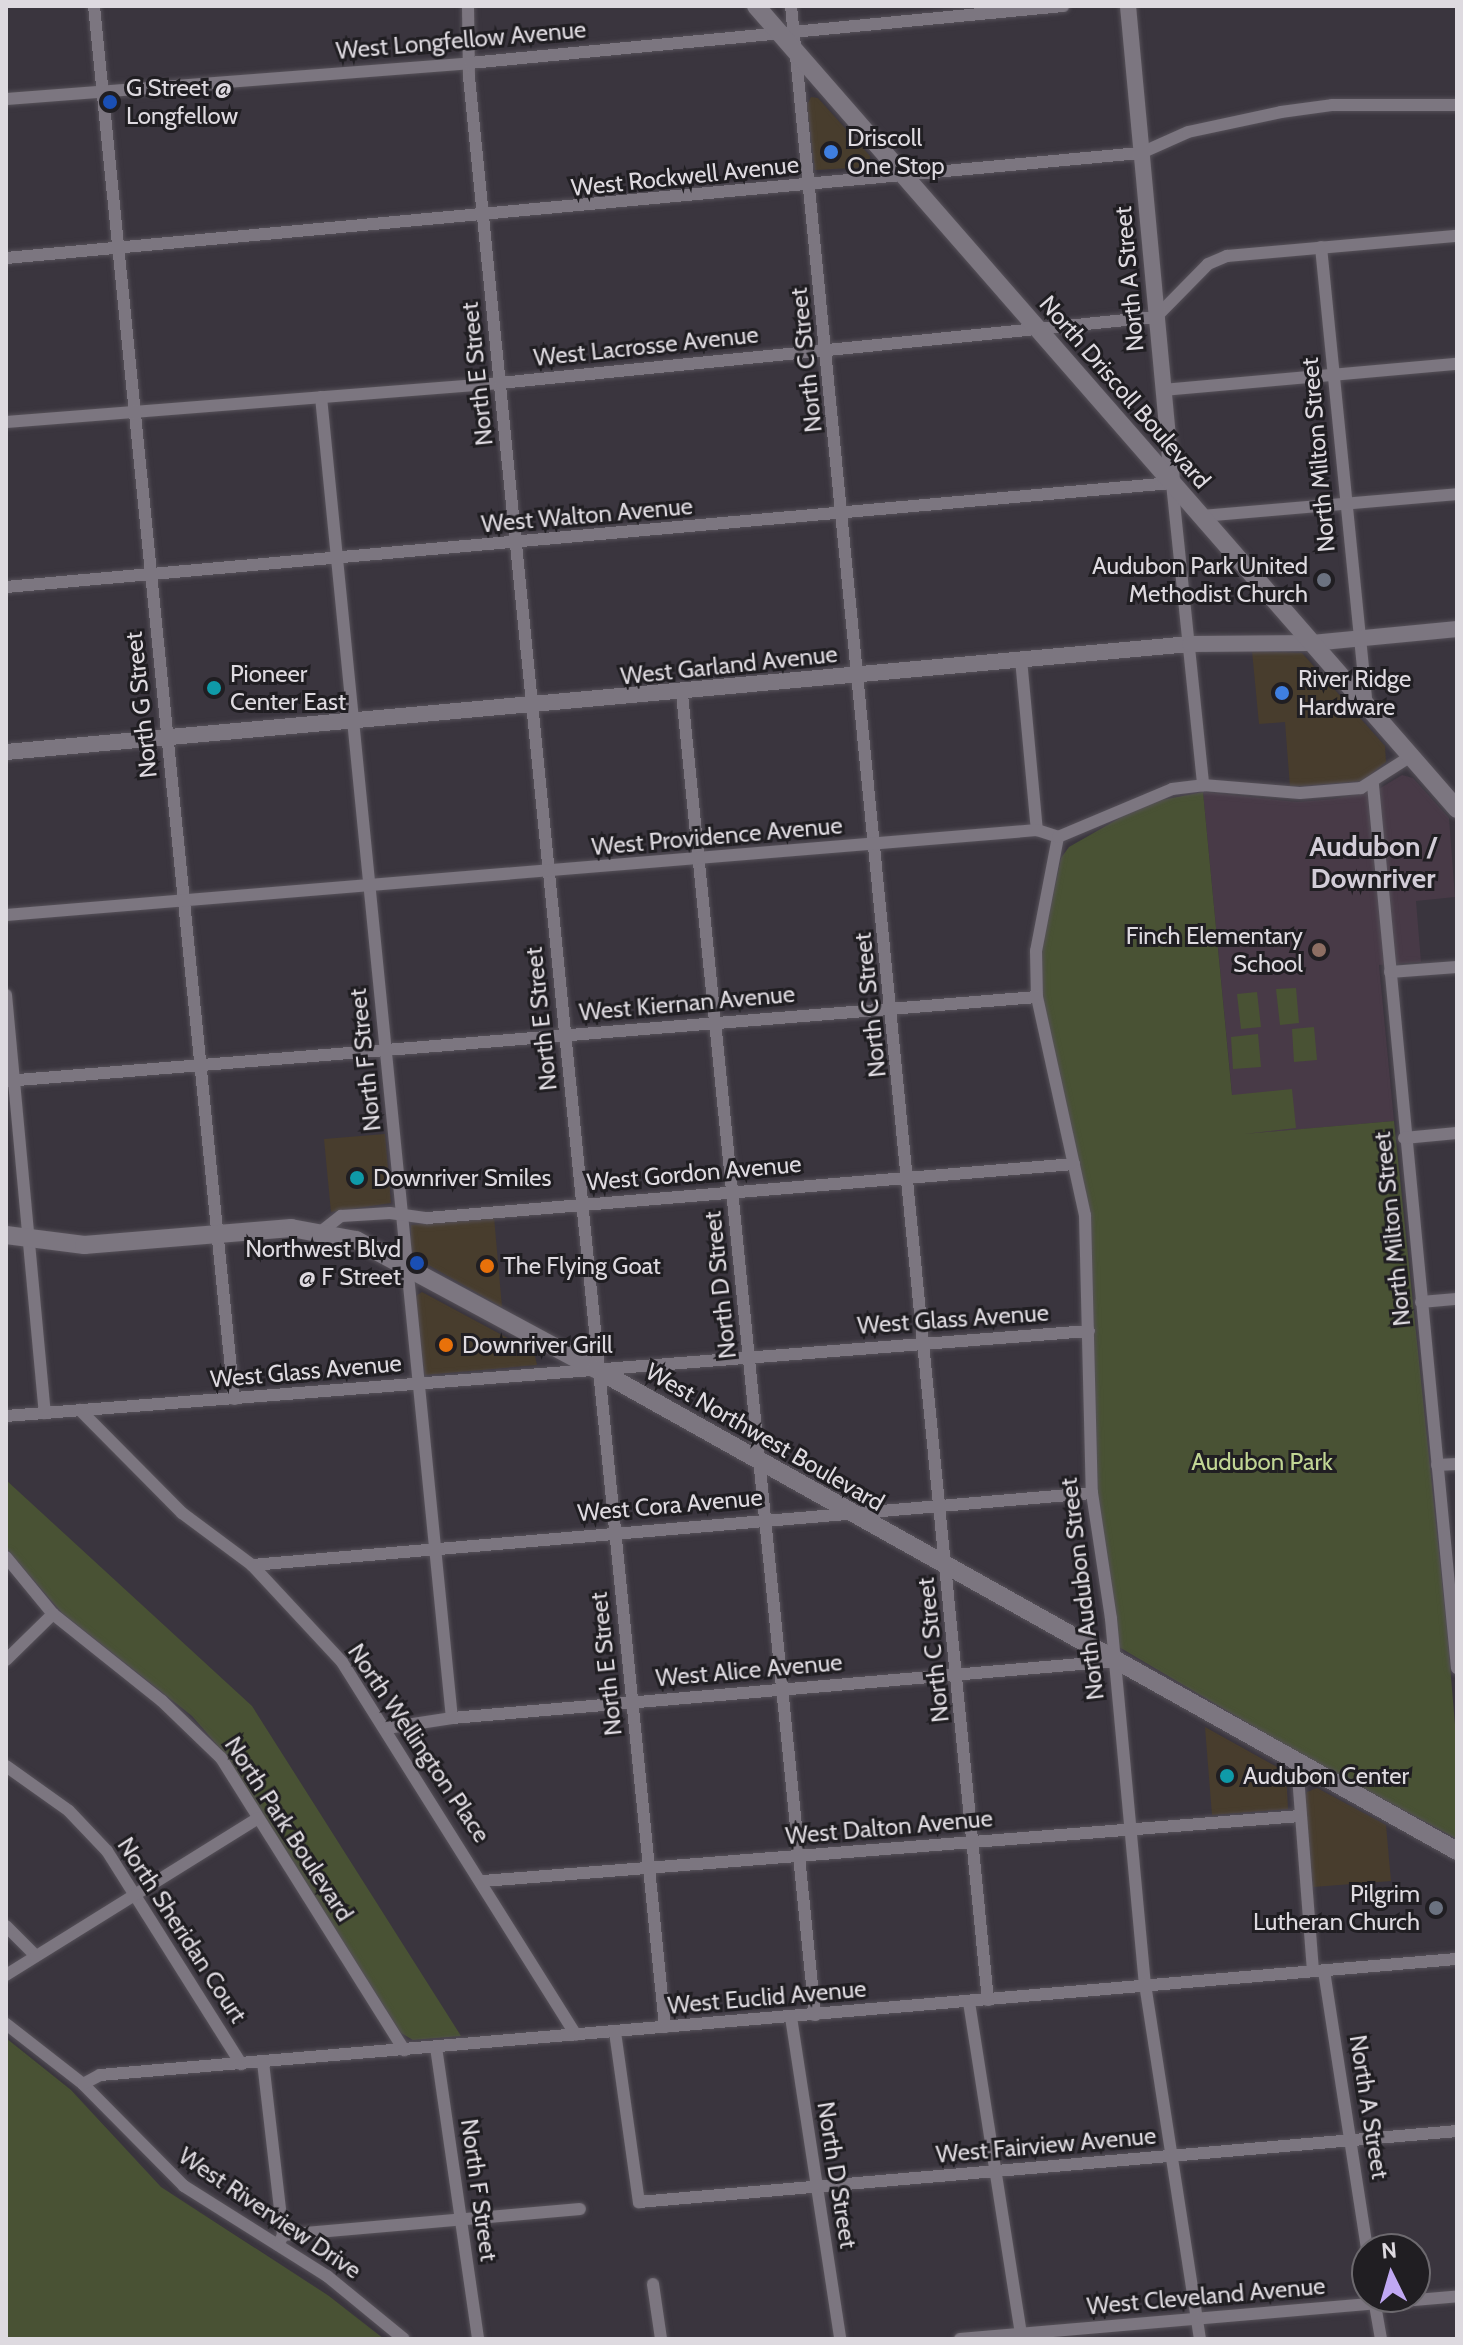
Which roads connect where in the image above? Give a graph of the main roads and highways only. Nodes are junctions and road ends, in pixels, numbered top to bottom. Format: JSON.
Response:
{"nodes":[{"id":1,"x":756,"y":6,"type":"edge"},
{"id":2,"x":1455,"y":804,"type":"edge"},
{"id":3,"x":6,"y":1235,"type":"edge"},
{"id":4,"x":1457,"y":1851,"type":"edge"}],
"edges":[{"from":1,"to":2,"type":"main road","name":"North Driscoll Boulevard"},
{"from":3,"to":4,"type":"main road","name":"West Northwest Boulevard"}]}
